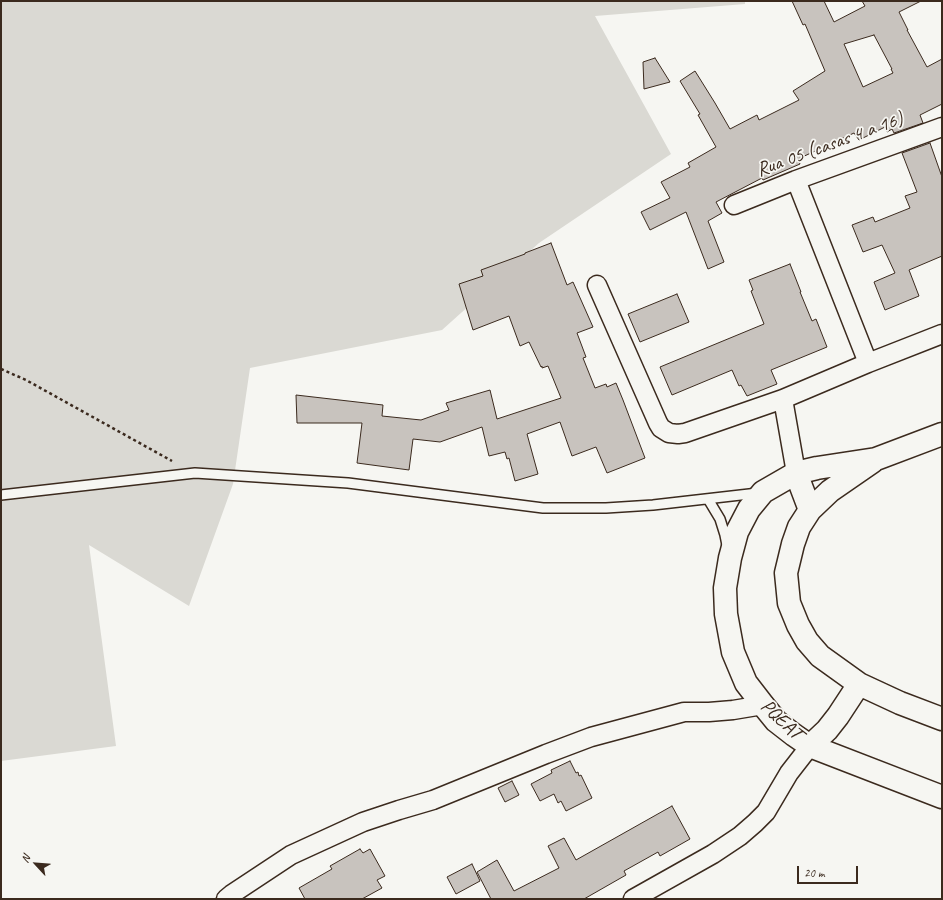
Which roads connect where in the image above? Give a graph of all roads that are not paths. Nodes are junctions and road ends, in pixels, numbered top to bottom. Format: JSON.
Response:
{"nodes":[{"id":1,"x":942,"y":127,"type":"edge"},
{"id":2,"x":796,"y":180,"type":"junction"},
{"id":3,"x":734,"y":205,"type":"dead end"},
{"id":4,"x":597,"y":285,"type":"dead end"},
{"id":5,"x":942,"y":334,"type":"edge"},
{"id":6,"x":868,"y":363,"type":"junction"},
{"id":7,"x":783,"y":399,"type":"junction"},
{"id":8,"x":942,"y":434,"type":"edge"},
{"id":9,"x":876,"y":459,"type":"junction"},
{"id":10,"x":796,"y":473,"type":"junction"},
{"id":11,"x":763,"y":492,"type":"junction"},
{"id":12,"x":1,"y":495,"type":"edge"},
{"id":13,"x":708,"y":499,"type":"junction"},
{"id":14,"x":810,"y":510,"type":"junction"},
{"id":15,"x":730,"y":558,"type":"junction"},
{"id":16,"x":859,"y":684,"type":"junction"},
{"id":17,"x":762,"y":705,"type":"junction"},
{"id":18,"x":942,"y":719,"type":"edge"},
{"id":19,"x":810,"y":746,"type":"junction"},
{"id":20,"x":942,"y":797,"type":"edge"},
{"id":21,"x":226,"y":899,"type":"edge"},
{"id":22,"x":633,"y":899,"type":"edge"}],
"edges":[{"from":1,"to":2,"type":"street","name":"Rua 05 (casas 4 a 16)"},
{"from":2,"to":3,"type":"street","name":"Rua 05 (casas 4 a 16)"},
{"from":2,"to":6,"type":"street"},
{"from":4,"to":7,"type":"street"},
{"from":5,"to":6,"type":"street"},
{"from":6,"to":7,"type":"street"},
{"from":7,"to":10,"type":"street"},
{"from":8,"to":9,"type":"street"},
{"from":9,"to":10,"type":"street"},
{"from":9,"to":14,"type":"street"},
{"from":10,"to":11,"type":"street"},
{"from":10,"to":14,"type":"street"},
{"from":11,"to":13,"type":"lane"},
{"from":11,"to":15,"type":"street","name":"PQEAT"},
{"from":12,"to":13,"type":"lane"},
{"from":13,"to":15,"type":"lane"},
{"from":14,"to":16,"type":"street"},
{"from":15,"to":17,"type":"street","name":"PQEAT"},
{"from":16,"to":18,"type":"street"},
{"from":16,"to":19,"type":"street"},
{"from":17,"to":19,"type":"street","name":"PQEAT"},
{"from":17,"to":21,"type":"street"},
{"from":19,"to":20,"type":"street","name":"PQEAT"},
{"from":19,"to":22,"type":"street"}]}
